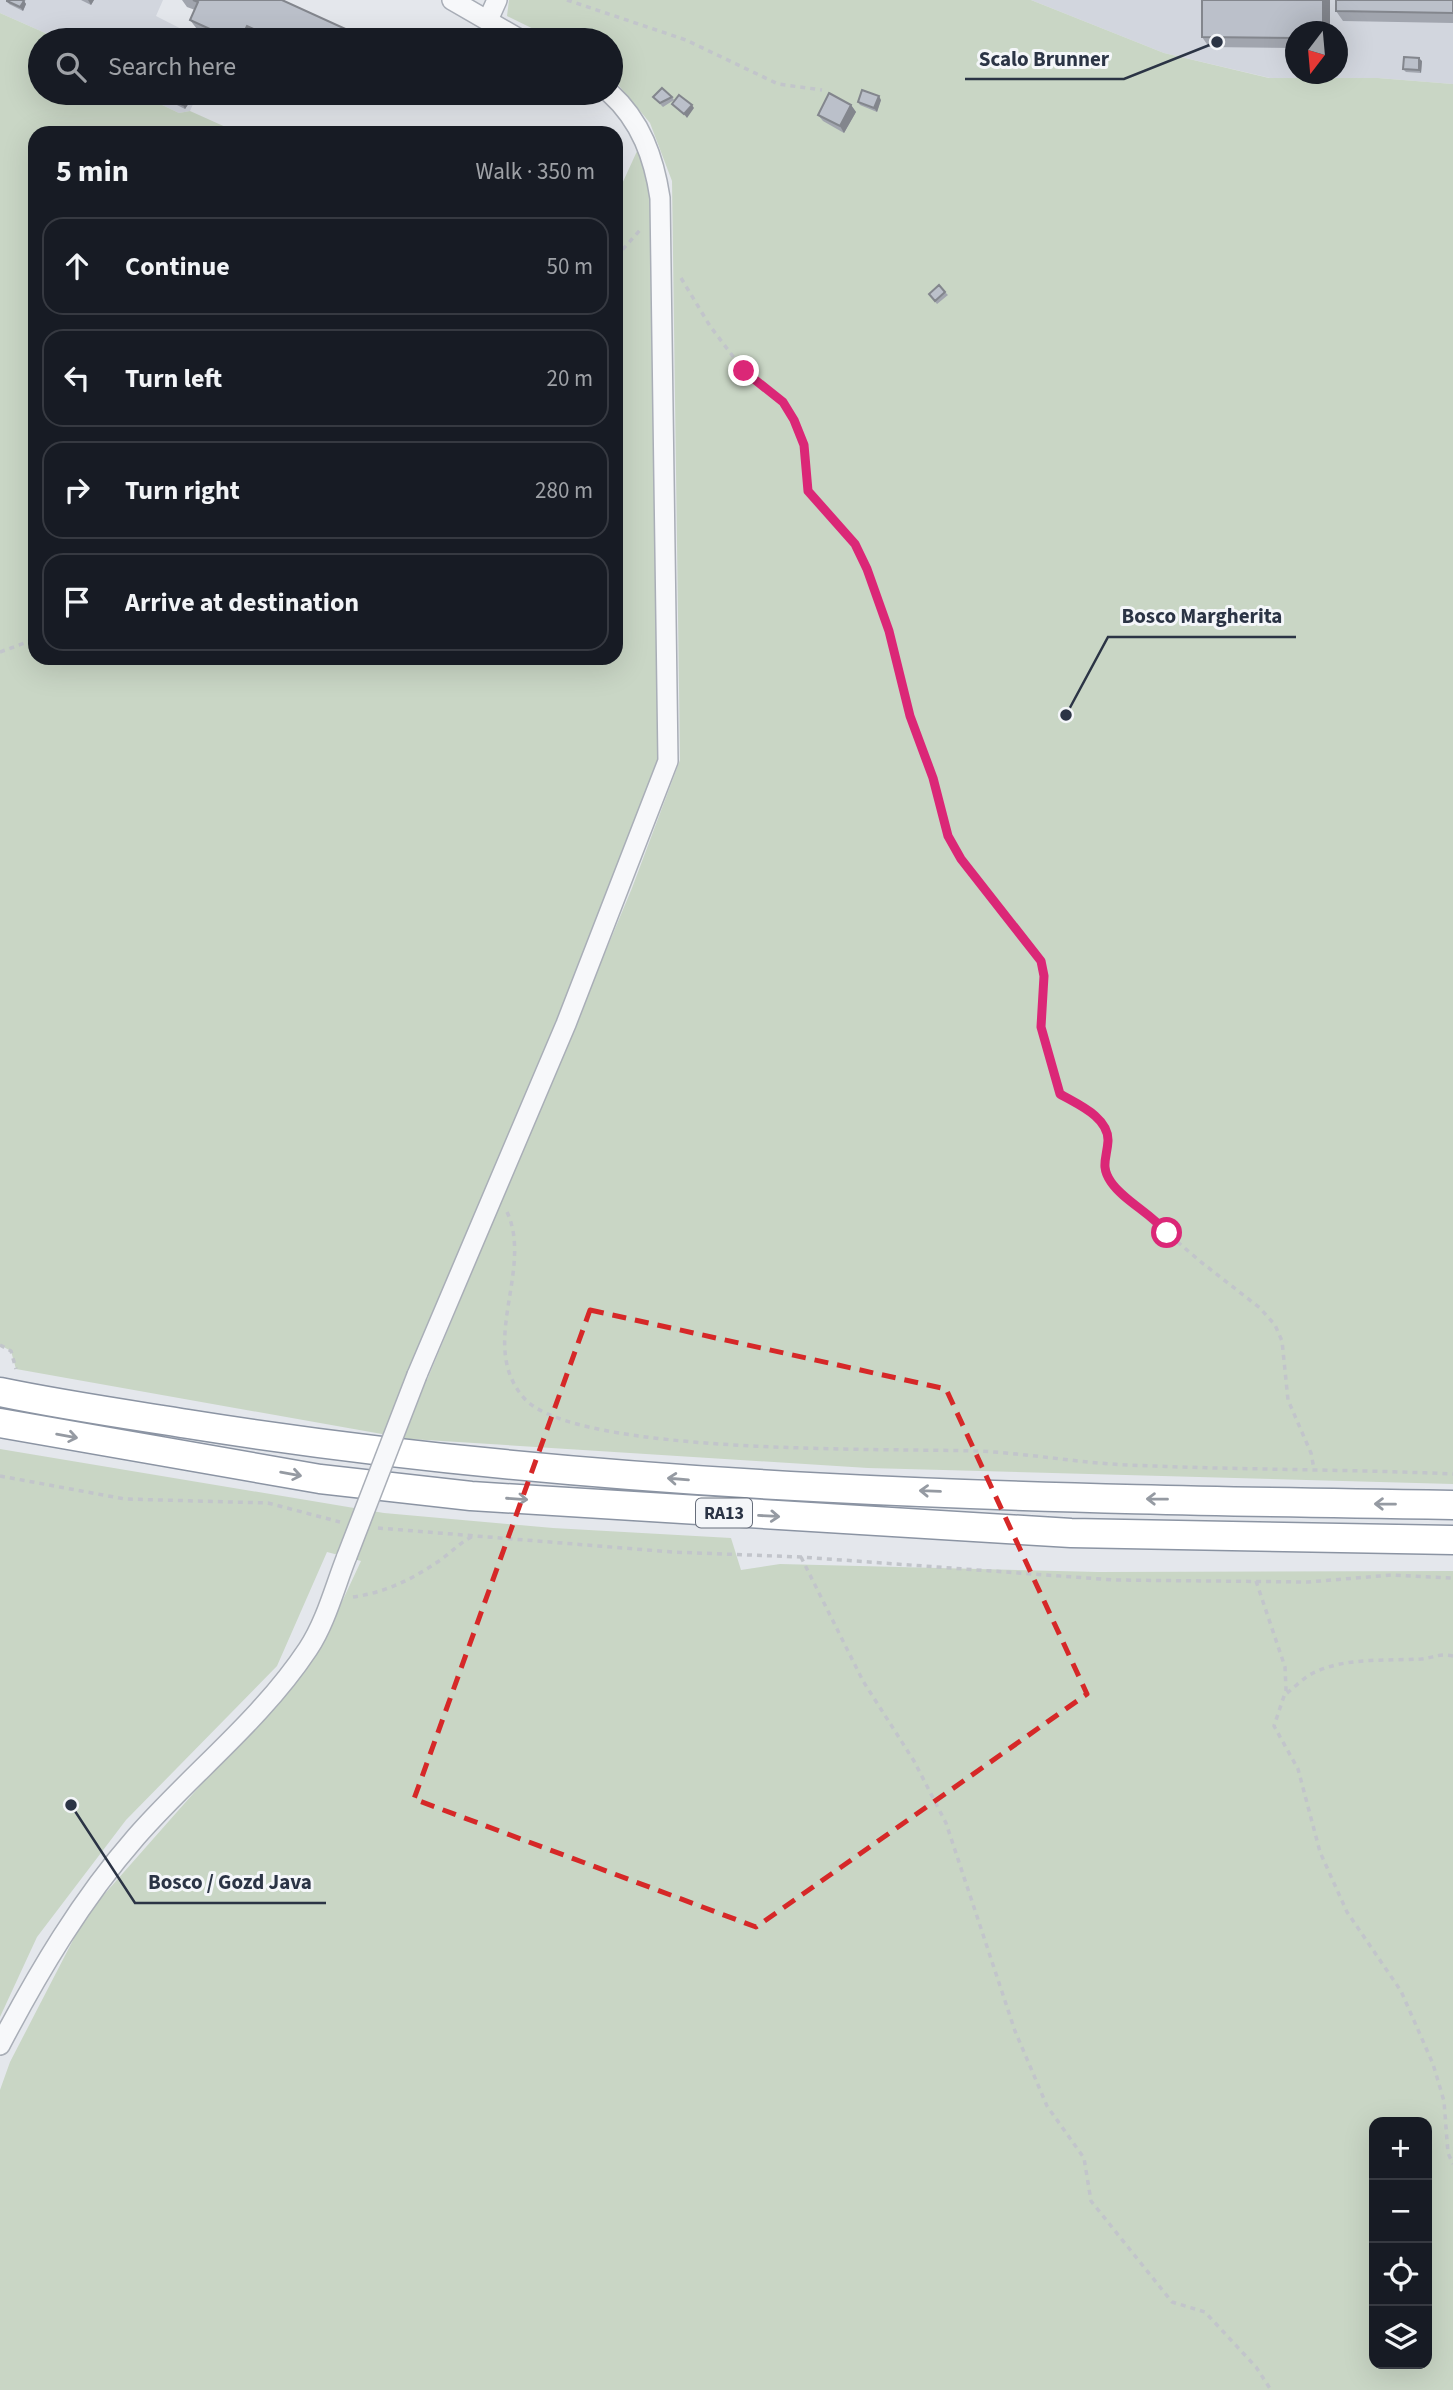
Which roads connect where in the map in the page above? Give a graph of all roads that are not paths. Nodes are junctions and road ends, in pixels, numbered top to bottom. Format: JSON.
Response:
{"nodes":[{"id":1,"x":452,"y":0,"type":"edge"},
{"id":2,"x":497,"y":0,"type":"edge"},
{"id":3,"x":488,"y":20,"type":"junction"},
{"id":4,"x":501,"y":28,"type":"edge"},
{"id":5,"x":622,"y":105,"type":"edge"},
{"id":6,"x":0,"y":1392,"type":"edge"},
{"id":7,"x":0,"y":1423,"type":"edge"},
{"id":8,"x":1453,"y":1505,"type":"edge"},
{"id":9,"x":1453,"y":1540,"type":"edge"},
{"id":10,"x":0,"y":2045,"type":"edge"}],
"edges":[{"from":1,"to":3,"type":"street"},
{"from":2,"to":3,"type":"street"},
{"from":3,"to":4,"type":"street"},
{"from":5,"to":10,"type":"street","bridge":true},
{"from":8,"to":6,"type":"highway","number":"RA13","one_way":true},
{"from":7,"to":9,"type":"highway","number":"RA13","one_way":true}]}
